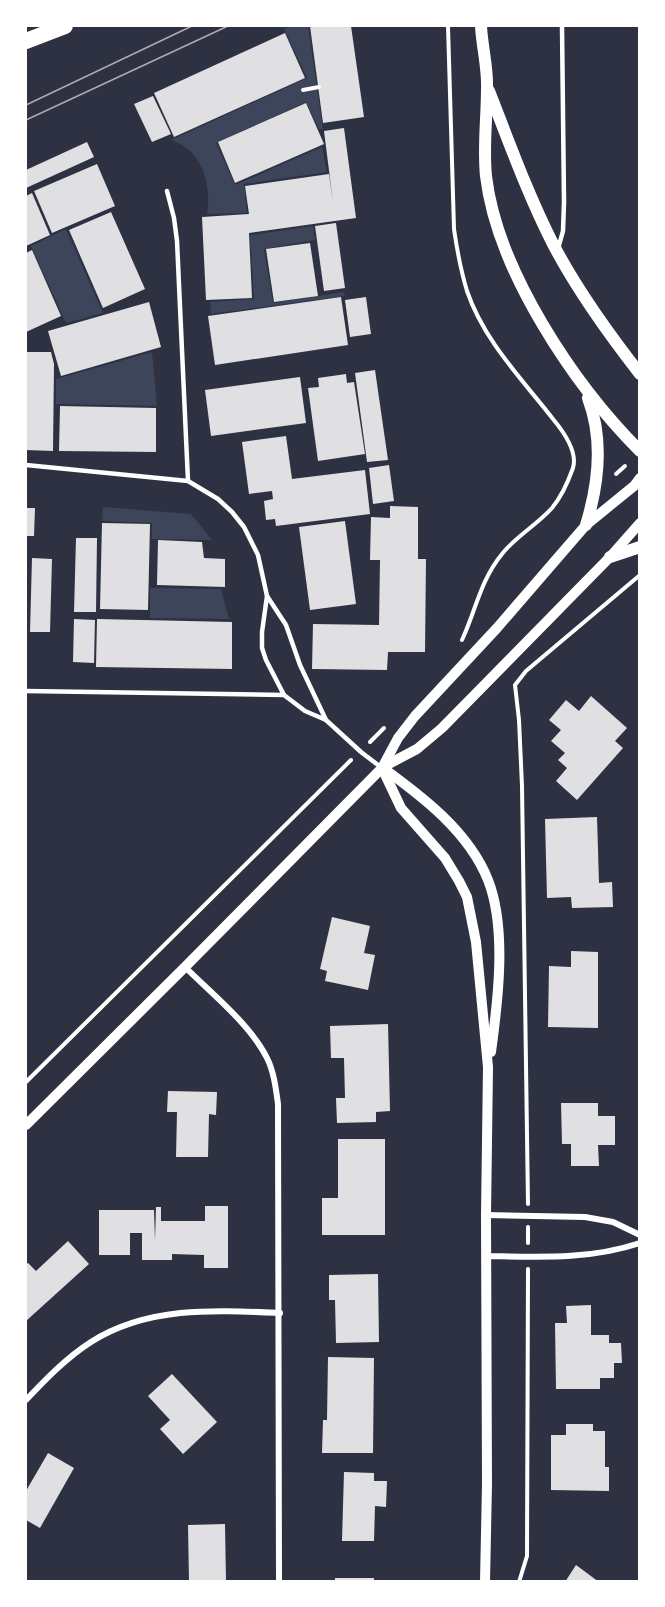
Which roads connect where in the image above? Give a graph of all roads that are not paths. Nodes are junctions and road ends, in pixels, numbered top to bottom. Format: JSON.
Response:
{"nodes":[{"id":1,"x":47,"y":26,"type":"edge"},
{"id":2,"x":65,"y":26,"type":"edge"},
{"id":3,"x":481,"y":26,"type":"edge"},
{"id":4,"x":562,"y":26,"type":"edge"},
{"id":5,"x":26,"y":36,"type":"edge"},
{"id":6,"x":26,"y":41,"type":"edge"},
{"id":7,"x":488,"y":87,"type":"junction"},
{"id":8,"x":167,"y":191,"type":"dead end"},
{"id":9,"x":558,"y":252,"type":"junction"},
{"id":10,"x":639,"y":374,"type":"edge"},
{"id":11,"x":583,"y":385,"type":"junction"},
{"id":12,"x":639,"y":451,"type":"edge"},
{"id":13,"x":26,"y":465,"type":"edge"},
{"id":14,"x":639,"y":478,"type":"edge"},
{"id":15,"x":188,"y":481,"type":"junction"},
{"id":16,"x":639,"y":523,"type":"edge"},
{"id":17,"x":586,"y":525,"type":"junction"},
{"id":18,"x":639,"y":547,"type":"edge"},
{"id":19,"x":610,"y":557,"type":"junction"},
{"id":20,"x":267,"y":596,"type":"junction"},
{"id":21,"x":26,"y":691,"type":"edge"},
{"id":22,"x":284,"y":695,"type":"junction"},
{"id":23,"x":326,"y":720,"type":"junction"},
{"id":24,"x":382,"y":768,"type":"junction"},
{"id":25,"x":185,"y":967,"type":"junction"},
{"id":26,"x":488,"y":1067,"type":"junction"},
{"id":27,"x":26,"y":1125,"type":"edge"},
{"id":28,"x":486,"y":1215,"type":"junction"},
{"id":29,"x":639,"y":1235,"type":"edge"},
{"id":30,"x":639,"y":1243,"type":"edge"},
{"id":31,"x":486,"y":1256,"type":"junction"},
{"id":32,"x":279,"y":1313,"type":"junction"},
{"id":33,"x":26,"y":1400,"type":"edge"},
{"id":34,"x":279,"y":1581,"type":"edge"},
{"id":35,"x":485,"y":1581,"type":"edge"}],
"edges":[{"from":1,"to":5,"type":"highway"},
{"from":2,"to":6,"type":"highway"},
{"from":3,"to":7,"type":"main road"},
{"from":4,"to":9,"type":"lane"},
{"from":7,"to":9,"type":"main road"},
{"from":7,"to":11,"type":"main road"},
{"from":8,"to":15,"type":"lane"},
{"from":9,"to":10,"type":"main road"},
{"from":11,"to":12,"type":"main road"},
{"from":11,"to":17,"type":"main road"},
{"from":13,"to":15,"type":"lane"},
{"from":14,"to":17,"type":"street"},
{"from":15,"to":20,"type":"lane"},
{"from":16,"to":19,"type":"street"},
{"from":17,"to":24,"type":"street"},
{"from":18,"to":19,"type":"main road"},
{"from":19,"to":24,"type":"street"},
{"from":20,"to":22,"type":"lane"},
{"from":20,"to":23,"type":"lane"},
{"from":21,"to":22,"type":"lane"},
{"from":22,"to":23,"type":"lane"},
{"from":23,"to":24,"type":"lane"},
{"from":24,"to":25,"type":"street"},
{"from":24,"to":26,"type":"street"},
{"from":24,"to":26,"type":"street"},
{"from":25,"to":27,"type":"street"},
{"from":25,"to":32,"type":"street"},
{"from":26,"to":28,"type":"street"},
{"from":28,"to":29,"type":"street"},
{"from":28,"to":31,"type":"street"},
{"from":30,"to":31,"type":"street"},
{"from":31,"to":35,"type":"street"},
{"from":32,"to":33,"type":"street"},
{"from":32,"to":34,"type":"street"}]}
